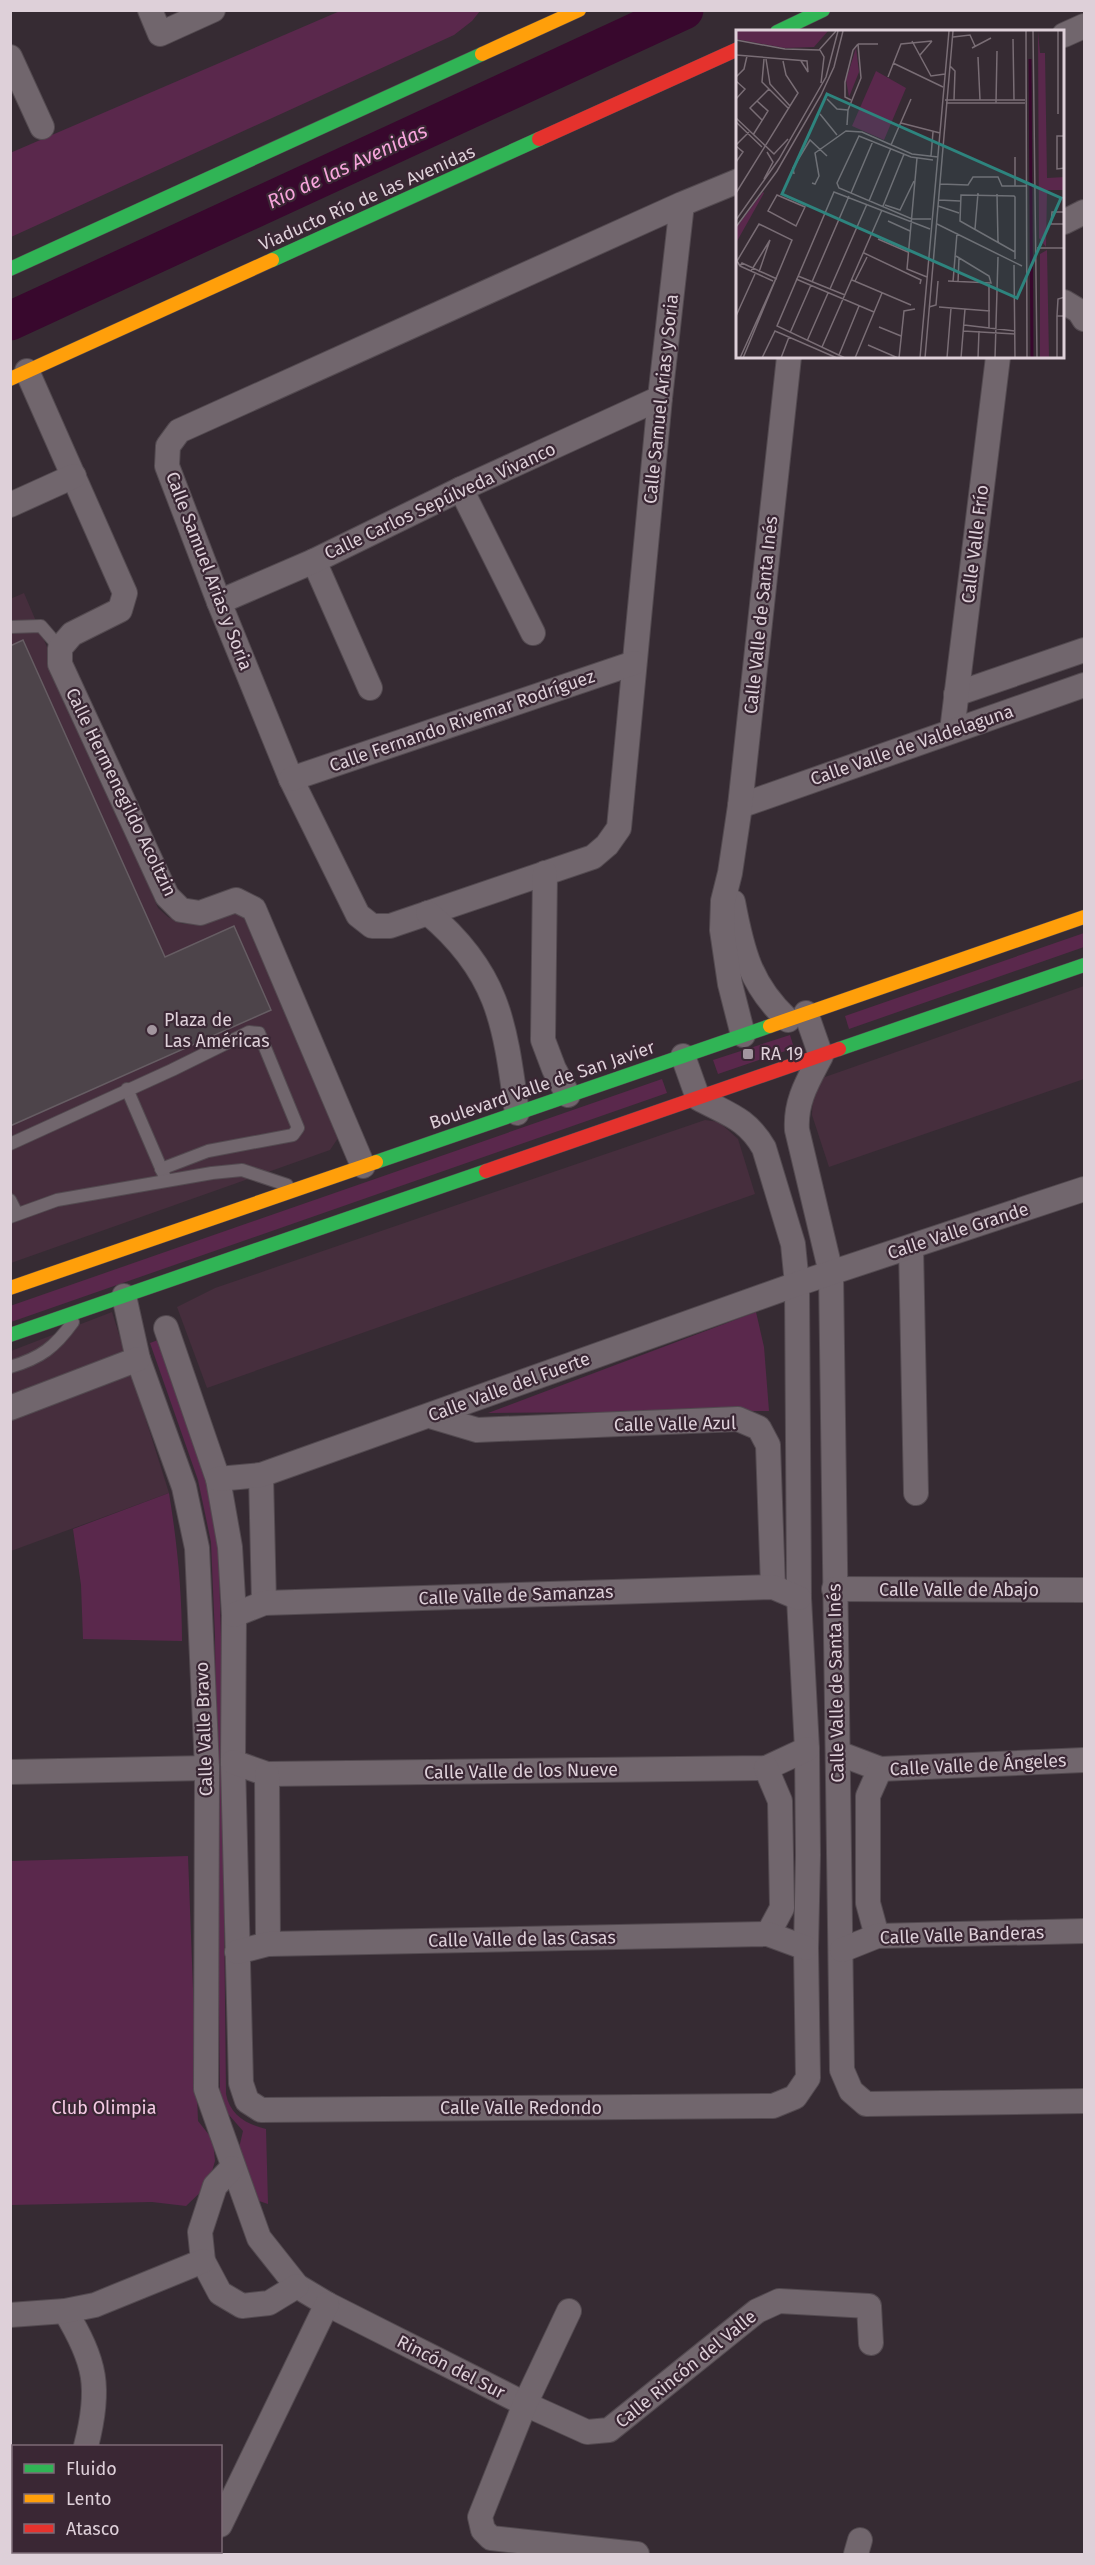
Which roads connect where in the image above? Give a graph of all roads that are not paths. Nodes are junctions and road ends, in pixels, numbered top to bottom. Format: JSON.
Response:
{"nodes":[{"id":1,"x":150,"y":10,"type":"edge"},
{"id":2,"x":213,"y":10,"type":"edge"},
{"id":3,"x":579,"y":10,"type":"edge"},
{"id":4,"x":823,"y":10,"type":"edge"},
{"id":5,"x":549,"y":17,"type":"edge"},
{"id":6,"x":1084,"y":26,"type":"edge"},
{"id":7,"x":781,"y":30,"type":"edge"},
{"id":8,"x":1065,"y":35,"type":"edge"},
{"id":9,"x":736,"y":50,"type":"edge"},
{"id":10,"x":10,"y":57,"type":"edge"},
{"id":11,"x":42,"y":127,"type":"dead end"},
{"id":12,"x":736,"y":182,"type":"edge"},
{"id":13,"x":682,"y":204,"type":"junction"},
{"id":14,"x":1084,"y":212,"type":"edge"},
{"id":15,"x":1065,"y":222,"type":"edge"},
{"id":16,"x":10,"y":269,"type":"edge"},
{"id":17,"x":789,"y":358,"type":"edge"},
{"id":18,"x":998,"y":358,"type":"edge"},
{"id":19,"x":19,"y":375,"type":"edge"},
{"id":20,"x":660,"y":398,"type":"junction"},
{"id":21,"x":74,"y":476,"type":"junction"},
{"id":22,"x":461,"y":489,"type":"junction"},
{"id":23,"x":10,"y":505,"type":"edge"},
{"id":24,"x":314,"y":561,"type":"junction"},
{"id":25,"x":219,"y":602,"type":"junction"},
{"id":26,"x":10,"y":627,"type":"edge"},
{"id":27,"x":533,"y":633,"type":"dead end"},
{"id":28,"x":60,"y":648,"type":"junction"},
{"id":29,"x":1084,"y":650,"type":"edge"},
{"id":30,"x":634,"y":663,"type":"junction"},
{"id":31,"x":1084,"y":685,"type":"edge"},
{"id":32,"x":370,"y":688,"type":"dead end"},
{"id":33,"x":956,"y":694,"type":"junction"},
{"id":34,"x":952,"y":731,"type":"junction"},
{"id":35,"x":291,"y":779,"type":"junction"},
{"id":36,"x":740,"y":806,"type":"junction"},
{"id":37,"x":545,"y":873,"type":"junction"},
{"id":38,"x":730,"y":873,"type":"junction"},
{"id":39,"x":428,"y":913,"type":"junction"},
{"id":40,"x":1084,"y":917,"type":"edge"},
{"id":41,"x":1084,"y":965,"type":"edge"},
{"id":42,"x":797,"y":1016,"type":"junction"},
{"id":43,"x":742,"y":1035,"type":"junction"},
{"id":44,"x":683,"y":1056,"type":"junction"},
{"id":45,"x":821,"y":1056,"type":"junction"},
{"id":46,"x":127,"y":1089,"type":"junction"},
{"id":47,"x":568,"y":1095,"type":"junction"},
{"id":48,"x":698,"y":1098,"type":"junction"},
{"id":49,"x":517,"y":1113,"type":"junction"},
{"id":50,"x":10,"y":1144,"type":"edge"},
{"id":51,"x":363,"y":1166,"type":"junction"},
{"id":52,"x":161,"y":1169,"type":"junction"},
{"id":53,"x":167,"y":1182,"type":"junction"},
{"id":54,"x":298,"y":1189,"type":"junction"},
{"id":55,"x":1084,"y":1189,"type":"edge"},
{"id":56,"x":10,"y":1200,"type":"edge"},
{"id":57,"x":14,"y":1215,"type":"edge"},
{"id":58,"x":910,"y":1247,"type":"junction"},
{"id":59,"x":831,"y":1273,"type":"junction"},
{"id":60,"x":797,"y":1284,"type":"junction"},
{"id":61,"x":10,"y":1288,"type":"edge"},
{"id":62,"x":124,"y":1296,"type":"junction"},
{"id":63,"x":81,"y":1311,"type":"junction"},
{"id":64,"x":166,"y":1328,"type":"dead end"},
{"id":65,"x":10,"y":1335,"type":"edge"},
{"id":66,"x":138,"y":1359,"type":"junction"},
{"id":67,"x":10,"y":1367,"type":"edge"},
{"id":68,"x":10,"y":1408,"type":"edge"},
{"id":69,"x":430,"y":1416,"type":"junction"},
{"id":70,"x":261,"y":1475,"type":"junction"},
{"id":71,"x":218,"y":1479,"type":"junction"},
{"id":72,"x":916,"y":1493,"type":"dead end"},
{"id":73,"x":773,"y":1587,"type":"junction"},
{"id":74,"x":834,"y":1589,"type":"junction"},
{"id":75,"x":1084,"y":1590,"type":"edge"},
{"id":76,"x":799,"y":1598,"type":"junction"},
{"id":77,"x":264,"y":1603,"type":"junction"},
{"id":78,"x":234,"y":1615,"type":"junction"},
{"id":79,"x":807,"y":1749,"type":"junction"},
{"id":80,"x":838,"y":1753,"type":"junction"},
{"id":81,"x":1084,"y":1760,"type":"edge"},
{"id":82,"x":233,"y":1762,"type":"junction"},
{"id":83,"x":207,"y":1768,"type":"junction"},
{"id":84,"x":766,"y":1768,"type":"junction"},
{"id":85,"x":880,"y":1769,"type":"junction"},
{"id":86,"x":10,"y":1772,"type":"edge"},
{"id":87,"x":267,"y":1774,"type":"junction"},
{"id":88,"x":808,"y":1855,"type":"junction"},
{"id":89,"x":838,"y":1855,"type":"junction"},
{"id":90,"x":1084,"y":1931,"type":"edge"},
{"id":91,"x":768,"y":1934,"type":"junction"},
{"id":92,"x":877,"y":1936,"type":"junction"},
{"id":93,"x":268,"y":1944,"type":"junction"},
{"id":94,"x":806,"y":1948,"type":"junction"},
{"id":95,"x":842,"y":1950,"type":"junction"},
{"id":96,"x":237,"y":1952,"type":"junction"},
{"id":97,"x":795,"y":2097,"type":"joint"},
{"id":98,"x":247,"y":2101,"type":"joint"},
{"id":99,"x":1084,"y":2101,"type":"edge"},
{"id":100,"x":232,"y":2168,"type":"junction"},
{"id":101,"x":259,"y":2238,"type":"joint"},
{"id":102,"x":203,"y":2261,"type":"junction"},
{"id":103,"x":297,"y":2286,"type":"junction"},
{"id":104,"x":327,"y":2304,"type":"junction"},
{"id":105,"x":65,"y":2311,"type":"junction"},
{"id":106,"x":569,"y":2311,"type":"dead end"},
{"id":107,"x":10,"y":2314,"type":"edge"},
{"id":108,"x":871,"y":2343,"type":"dead end"},
{"id":109,"x":525,"y":2404,"type":"junction"},
{"id":110,"x":609,"y":2430,"type":"joint"},
{"id":111,"x":86,"y":2445,"type":"edge"},
{"id":112,"x":222,"y":2521,"type":"edge"},
{"id":113,"x":637,"y":2554,"type":"edge"}],
"edges":[{"from":1,"to":2,"type":"street"},
{"from":3,"to":5,"type":"main road"},
{"from":4,"to":7,"type":"main road"},
{"from":5,"to":16,"type":"main road"},
{"from":6,"to":8,"type":"street"},
{"from":9,"to":19,"type":"main road","name":"Viaducto Río de las Avenidas"},
{"from":10,"to":11,"type":"street"},
{"from":12,"to":13,"type":"street","name":"Calle Samuel Arias y Soria"},
{"from":13,"to":20,"type":"street","name":"Calle Samuel Arias y Soria"},
{"from":13,"to":25,"type":"street","name":"Calle Samuel Arias y Soria"},
{"from":14,"to":15,"type":"street"},
{"from":17,"to":36,"type":"street","name":"Calle Valle de Santa Inés"},
{"from":18,"to":33,"type":"street","name":"Calle Valle Frío"},
{"from":19,"to":21,"type":"street"},
{"from":20,"to":22,"type":"street","name":"Calle Carlos Sepúlveda Vivanco"},
{"from":20,"to":30,"type":"street","name":"Calle Samuel Arias y Soria"},
{"from":21,"to":23,"type":"street"},
{"from":21,"to":28,"type":"street"},
{"from":22,"to":24,"type":"street","name":"Calle Carlos Sepúlveda Vivanco"},
{"from":22,"to":27,"type":"street"},
{"from":24,"to":25,"type":"street","name":"Calle Carlos Sepúlveda Vivanco"},
{"from":24,"to":32,"type":"street"},
{"from":25,"to":35,"type":"street","name":"Calle Samuel Arias y Soria"},
{"from":26,"to":28,"type":"lane"},
{"from":28,"to":51,"type":"street","name":"Calle Hermenegildo Acoltzin"},
{"from":29,"to":33,"type":"street","name":"Calle Valle de Valdelaguna"},
{"from":30,"to":35,"type":"street","name":"Calle Fernando Rivemar Rodríguez"},
{"from":30,"to":37,"type":"street","name":"Calle Samuel Arias y Soria"},
{"from":31,"to":34,"type":"street","name":"Calle Valle de Valdelaguna"},
{"from":33,"to":34,"type":"street","name":"Calle Valle Frío"},
{"from":34,"to":36,"type":"street","name":"Calle Valle de Valdelaguna"},
{"from":35,"to":39,"type":"street","name":"Calle Samuel Arias y Soria"},
{"from":36,"to":38,"type":"street","name":"Calle Valle de Santa Inés"},
{"from":37,"to":39,"type":"street","name":"Calle Samuel Arias y Soria"},
{"from":37,"to":47,"type":"street"},
{"from":38,"to":42,"type":"street","name":"Calle Valle de Santa Inés"},
{"from":38,"to":43,"type":"street","name":"Calle Valle de Santa Inés"},
{"from":39,"to":49,"type":"street"},
{"from":40,"to":42,"type":"main road","name":"Boulevard Valle de San Javier"},
{"from":41,"to":45,"type":"main road"},
{"from":42,"to":43,"type":"main road","name":"Boulevard Valle de San Javier"},
{"from":42,"to":45,"type":"street","name":"Calle Valle de Santa Inés"},
{"from":43,"to":44,"type":"main road","name":"Boulevard Valle de San Javier"},
{"from":44,"to":47,"type":"main road","name":"Boulevard Valle de San Javier"},
{"from":44,"to":48,"type":"street"},
{"from":45,"to":48,"type":"main road"},
{"from":45,"to":59,"type":"street","name":"Calle Valle de Santa Inés"},
{"from":46,"to":50,"type":"lane"},
{"from":46,"to":52,"type":"lane"},
{"from":46,"to":52,"type":"lane"},
{"from":47,"to":49,"type":"main road","name":"Boulevard Valle de San Javier"},
{"from":48,"to":60,"type":"street","name":"Calle Valle de Santa Inés"},
{"from":48,"to":62,"type":"main road"},
{"from":49,"to":51,"type":"main road","name":"Boulevard Valle de San Javier"},
{"from":51,"to":54,"type":"main road","name":"Boulevard Valle de San Javier"},
{"from":52,"to":53,"type":"lane"},
{"from":53,"to":54,"type":"lane"},
{"from":53,"to":57,"type":"lane"},
{"from":54,"to":61,"type":"main road","name":"Boulevard Valle de San Javier"},
{"from":55,"to":58,"type":"street","name":"Calle Valle Grande"},
{"from":56,"to":57,"type":"lane"},
{"from":58,"to":59,"type":"street","name":"Calle Valle Grande"},
{"from":58,"to":72,"type":"street"},
{"from":59,"to":60,"type":"street","name":"Calle Valle Grande"},
{"from":59,"to":74,"type":"street","name":"Calle Valle de Santa Inés"},
{"from":60,"to":69,"type":"street","name":"Calle Valle del Fuerte"},
{"from":60,"to":76,"type":"street","name":"Calle Valle de Santa Inés"},
{"from":62,"to":63,"type":"main road"},
{"from":62,"to":66,"type":"street","name":"Calle Valle Bravo"},
{"from":63,"to":65,"type":"main road"},
{"from":63,"to":67,"type":"lane"},
{"from":64,"to":71,"type":"street","name":"Calle Valle Bravo"},
{"from":66,"to":68,"type":"street"},
{"from":66,"to":83,"type":"street","name":"Calle Valle Bravo"},
{"from":69,"to":70,"type":"street","name":"Calle Valle del Fuerte"},
{"from":69,"to":73,"type":"street","name":"Calle Valle Azul"},
{"from":70,"to":71,"type":"street","name":"Calle Valle del Fuerte"},
{"from":70,"to":77,"type":"street"},
{"from":71,"to":78,"type":"street","name":"Calle Valle Bravo"},
{"from":73,"to":76,"type":"street","name":"Calle Valle de Samanzas"},
{"from":73,"to":77,"type":"street","name":"Calle Valle de Samanzas"},
{"from":74,"to":75,"type":"street","name":"Calle Valle de Abajo"},
{"from":74,"to":80,"type":"street","name":"Calle Valle de Santa Inés"},
{"from":76,"to":79,"type":"street","name":"Calle Valle de Santa Inés"},
{"from":77,"to":78,"type":"street","name":"Calle Valle de Samanzas"},
{"from":78,"to":82,"type":"street","name":"Calle Valle Bravo"},
{"from":79,"to":84,"type":"street","name":"Calle Valle de los Nueve"},
{"from":79,"to":88,"type":"street","name":"Calle Valle de Santa Inés"},
{"from":80,"to":85,"type":"street","name":"Calle Valle de Ángeles"},
{"from":80,"to":89,"type":"street","name":"Calle Valle de Santa Inés"},
{"from":81,"to":85,"type":"street","name":"Calle Valle de Ángeles"},
{"from":82,"to":87,"type":"street","name":"Calle Valle de los Nueve"},
{"from":82,"to":96,"type":"street","name":"Calle Valle Bravo"},
{"from":83,"to":86,"type":"street"},
{"from":83,"to":100,"type":"street","name":"Calle Valle Bravo"},
{"from":84,"to":87,"type":"street","name":"Calle Valle de los Nueve"},
{"from":84,"to":91,"type":"street"},
{"from":85,"to":92,"type":"street"},
{"from":87,"to":93,"type":"street"},
{"from":88,"to":89,"type":"street"},
{"from":88,"to":94,"type":"street","name":"Calle Valle de Santa Inés"},
{"from":89,"to":95,"type":"street","name":"Calle Valle de Santa Inés"},
{"from":90,"to":92,"type":"street","name":"Calle Valle Banderas"},
{"from":91,"to":93,"type":"street","name":"Calle Valle de las Casas"},
{"from":91,"to":94,"type":"street","name":"Calle Valle de las Casas"},
{"from":92,"to":95,"type":"street","name":"Calle Valle Banderas"},
{"from":93,"to":96,"type":"street","name":"Calle Valle de las Casas"},
{"from":94,"to":97,"type":"street","name":"Calle Valle de Santa Inés"},
{"from":95,"to":99,"type":"street","name":"Calle Valle de Santa Inés"},
{"from":96,"to":98,"type":"street","name":"Calle Valle Bravo"},
{"from":97,"to":98,"type":"street","name":"Calle Valle Redondo"},
{"from":100,"to":101,"type":"street","name":"Calle Valle Bravo"},
{"from":100,"to":102,"type":"street"},
{"from":101,"to":103,"type":"street","name":"Rincón del Sur"},
{"from":102,"to":103,"type":"street"},
{"from":102,"to":105,"type":"street"},
{"from":103,"to":104,"type":"street","name":"Rincón del Sur"},
{"from":104,"to":109,"type":"street","name":"Rincón del Sur"},
{"from":104,"to":112,"type":"street"},
{"from":105,"to":107,"type":"street"},
{"from":105,"to":111,"type":"street"},
{"from":106,"to":109,"type":"street"},
{"from":108,"to":110,"type":"street","name":"Calle Rincón del Valle"},
{"from":109,"to":110,"type":"street","name":"Rincón del Sur"},
{"from":109,"to":113,"type":"street"}]}
